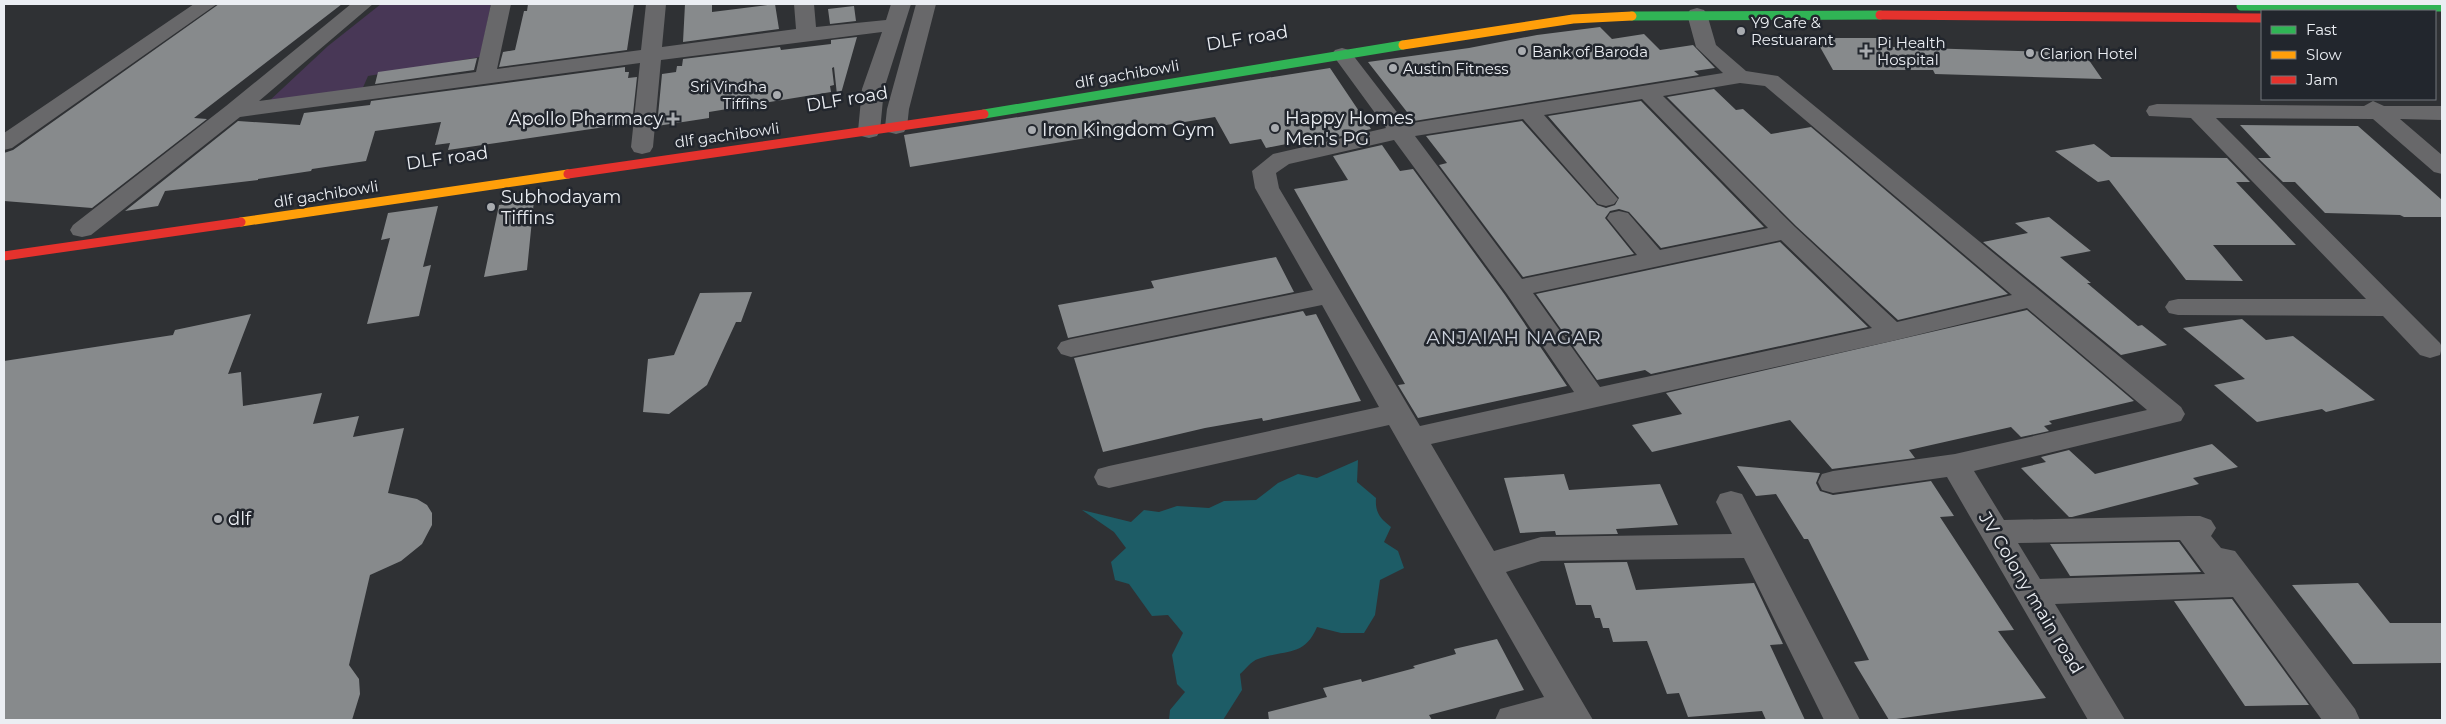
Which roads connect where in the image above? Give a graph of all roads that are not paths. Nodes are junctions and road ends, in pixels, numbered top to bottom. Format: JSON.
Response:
{"nodes":[{"id":1,"x":207,"y":4,"type":"edge"},
{"id":2,"x":363,"y":4,"type":"edge"},
{"id":3,"x":501,"y":4,"type":"edge"},
{"id":4,"x":656,"y":4,"type":"edge"},
{"id":5,"x":804,"y":4,"type":"edge"},
{"id":6,"x":901,"y":4,"type":"edge"},
{"id":7,"x":926,"y":4,"type":"edge"},
{"id":8,"x":2070,"y":4,"type":"edge"},
{"id":9,"x":2095,"y":5,"type":"edge"},
{"id":10,"x":2255,"y":13,"type":"edge"},
{"id":11,"x":1698,"y":14,"type":"junction"},
{"id":12,"x":892,"y":25,"type":"junction"},
{"id":13,"x":806,"y":34,"type":"junction"},
{"id":14,"x":1342,"y":54,"type":"junction"},
{"id":15,"x":652,"y":55,"type":"junction"},
{"id":16,"x":485,"y":77,"type":"junction"},
{"id":17,"x":1740,"y":77,"type":"junction"},
{"id":18,"x":1647,"y":92,"type":"junction"},
{"id":19,"x":2370,"y":106,"type":"edge"},
{"id":20,"x":234,"y":111,"type":"junction"},
{"id":21,"x":1528,"y":111,"type":"junction"},
{"id":22,"x":2157,"y":111,"type":"dead end"},
{"id":23,"x":2197,"y":111,"type":"junction"},
{"id":24,"x":2442,"y":113,"type":"edge"},
{"id":25,"x":884,"y":115,"type":"junction"},
{"id":26,"x":1400,"y":132,"type":"junction"},
{"id":27,"x":4,"y":142,"type":"edge"},
{"id":28,"x":642,"y":147,"type":"dead end"},
{"id":29,"x":2442,"y":167,"type":"edge"},
{"id":30,"x":85,"y":229,"type":"dead end"},
{"id":31,"x":1786,"y":232,"type":"junction"},
{"id":32,"x":4,"y":256,"type":"edge"},
{"id":33,"x":1653,"y":258,"type":"junction"},
{"id":34,"x":1516,"y":288,"type":"junction"},
{"id":35,"x":1331,"y":295,"type":"junction"},
{"id":36,"x":2032,"y":298,"type":"junction"},
{"id":37,"x":2178,"y":307,"type":"dead end"},
{"id":38,"x":2390,"y":308,"type":"junction"},
{"id":39,"x":1892,"y":332,"type":"junction"},
{"id":40,"x":1071,"y":348,"type":"dead end"},
{"id":41,"x":2430,"y":349,"type":"dead end"},
{"id":42,"x":1592,"y":397,"type":"junction"},
{"id":43,"x":1406,"y":425,"type":"junction"},
{"id":44,"x":1955,"y":466,"type":"junction"},
{"id":45,"x":1109,"y":477,"type":"dead end"},
{"id":46,"x":1833,"y":482,"type":"dead end"},
{"id":47,"x":1731,"y":502,"type":"dead end"},
{"id":48,"x":2195,"y":526,"type":"junction"},
{"id":49,"x":1994,"y":532,"type":"junction"},
{"id":50,"x":1753,"y":546,"type":"junction"},
{"id":51,"x":1486,"y":566,"type":"junction"},
{"id":52,"x":2030,"y":592,"type":"junction"},
{"id":53,"x":1571,"y":714,"type":"edge"},
{"id":54,"x":1513,"y":720,"type":"edge"},
{"id":55,"x":1842,"y":720,"type":"edge"},
{"id":56,"x":2107,"y":720,"type":"edge"},
{"id":57,"x":2342,"y":720,"type":"edge"}],
"edges":[{"from":1,"to":27,"type":"street"},
{"from":2,"to":20,"type":"street"},
{"from":3,"to":16,"type":"street"},
{"from":4,"to":15,"type":"street"},
{"from":5,"to":13,"type":"street"},
{"from":6,"to":12,"type":"street"},
{"from":7,"to":25,"type":"street"},
{"from":8,"to":9,"type":"main road"},
{"from":9,"to":10,"type":"main road"},
{"from":10,"to":11,"type":"main road","name":"dlf gachibowli"},
{"from":11,"to":14,"type":"main road","name":"dlf gachibowli"},
{"from":11,"to":17,"type":"street"},
{"from":12,"to":13,"type":"street"},
{"from":12,"to":25,"type":"street"},
{"from":13,"to":15,"type":"street"},
{"from":14,"to":25,"type":"main road","name":"dlf gachibowli"},
{"from":14,"to":26,"type":"street"},
{"from":15,"to":16,"type":"street"},
{"from":15,"to":28,"type":"street"},
{"from":16,"to":20,"type":"street"},
{"from":17,"to":18,"type":"street"},
{"from":17,"to":36,"type":"street"},
{"from":18,"to":21,"type":"street"},
{"from":18,"to":31,"type":"street"},
{"from":19,"to":23,"type":"street"},
{"from":19,"to":24,"type":"street"},
{"from":19,"to":29,"type":"street"},
{"from":20,"to":30,"type":"street"},
{"from":21,"to":26,"type":"street"},
{"from":21,"to":33,"type":"street"},
{"from":22,"to":23,"type":"street"},
{"from":23,"to":38,"type":"street"},
{"from":25,"to":32,"type":"main road","name":"dlf gachibowli"},
{"from":26,"to":34,"type":"street"},
{"from":26,"to":35,"type":"street"},
{"from":31,"to":33,"type":"street"},
{"from":31,"to":39,"type":"street"},
{"from":33,"to":34,"type":"street"},
{"from":34,"to":42,"type":"street"},
{"from":35,"to":40,"type":"street"},
{"from":35,"to":43,"type":"street"},
{"from":36,"to":39,"type":"street"},
{"from":36,"to":44,"type":"street"},
{"from":37,"to":38,"type":"street"},
{"from":38,"to":41,"type":"street"},
{"from":39,"to":42,"type":"street"},
{"from":42,"to":43,"type":"street"},
{"from":43,"to":45,"type":"street"},
{"from":43,"to":51,"type":"street"},
{"from":44,"to":46,"type":"street"},
{"from":44,"to":49,"type":"street","name":"JV Colony main road"},
{"from":47,"to":50,"type":"street"},
{"from":48,"to":49,"type":"street"},
{"from":48,"to":52,"type":"street"},
{"from":48,"to":57,"type":"street"},
{"from":49,"to":52,"type":"street","name":"JV Colony main road"},
{"from":50,"to":51,"type":"street"},
{"from":50,"to":55,"type":"street"},
{"from":51,"to":53,"type":"street"},
{"from":52,"to":56,"type":"street","name":"JV Colony main road"},
{"from":53,"to":54,"type":"street"}]}
